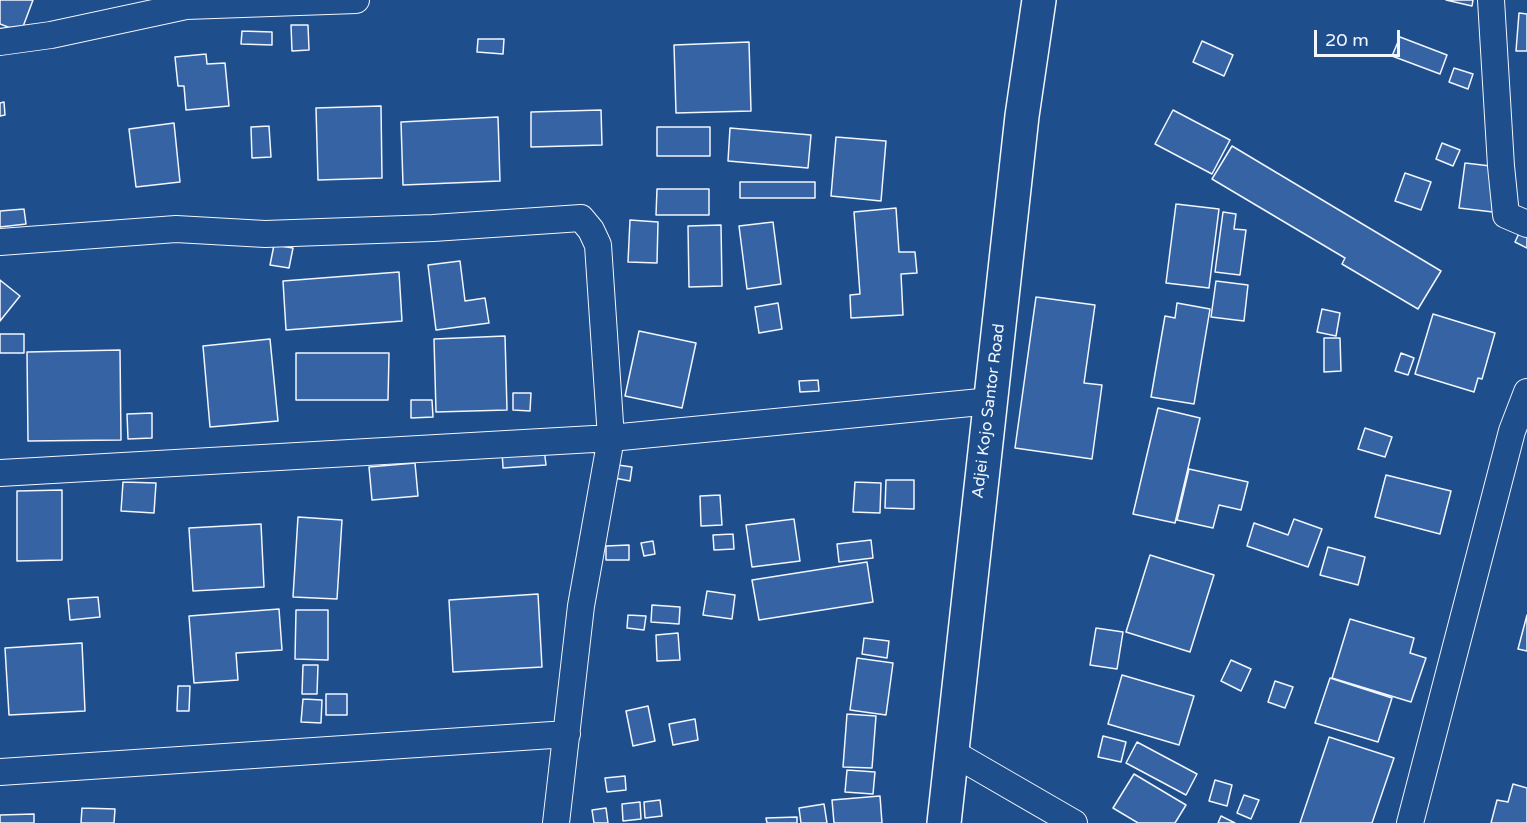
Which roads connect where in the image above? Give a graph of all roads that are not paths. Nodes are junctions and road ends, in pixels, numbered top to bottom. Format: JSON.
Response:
{"nodes":[{"id":1,"x":356,"y":0,"type":"edge"},
{"id":2,"x":1039,"y":0,"type":"edge"},
{"id":3,"x":1491,"y":0,"type":"edge"},
{"id":4,"x":0,"y":42,"type":"edge"},
{"id":5,"x":1527,"y":224,"type":"edge"},
{"id":6,"x":0,"y":242,"type":"edge"},
{"id":7,"x":1527,"y":392,"type":"edge"},
{"id":8,"x":991,"y":400,"type":"junction"},
{"id":9,"x":611,"y":438,"type":"junction"},
{"id":10,"x":0,"y":473,"type":"edge"},
{"id":11,"x":567,"y":734,"type":"junction"},
{"id":12,"x":953,"y":753,"type":"junction"},
{"id":13,"x":0,"y":772,"type":"edge"},
{"id":14,"x":1048,"y":816,"type":"edge"},
{"id":15,"x":556,"y":823,"type":"edge"},
{"id":16,"x":944,"y":823,"type":"edge"},
{"id":17,"x":1074,"y":823,"type":"edge"},
{"id":18,"x":1410,"y":823,"type":"edge"}],
"edges":[{"from":1,"to":4,"type":"street"},
{"from":2,"to":8,"type":"street","name":"Adjei Kojo Santor Road"},
{"from":3,"to":5,"type":"street"},
{"from":6,"to":9,"type":"street"},
{"from":7,"to":18,"type":"street"},
{"from":8,"to":9,"type":"street"},
{"from":8,"to":12,"type":"street","name":"Adjei Kojo Santor Road"},
{"from":9,"to":10,"type":"street"},
{"from":9,"to":11,"type":"street"},
{"from":11,"to":13,"type":"street"},
{"from":11,"to":15,"type":"street"},
{"from":12,"to":14,"type":"street"},
{"from":12,"to":16,"type":"street","name":"Adjei Kojo Santor Road"},
{"from":14,"to":17,"type":"street"}]}
